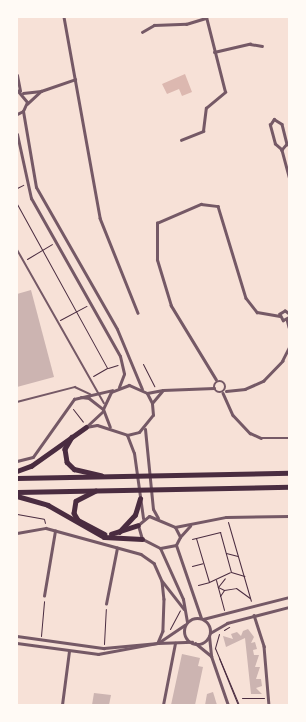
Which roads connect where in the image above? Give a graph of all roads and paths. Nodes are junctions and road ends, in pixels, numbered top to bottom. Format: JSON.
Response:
{"nodes":[{"id":1,"x":64,"y":17,"type":"edge"},
{"id":2,"x":206,"y":17,"type":"edge"},
{"id":3,"x":142,"y":32,"type":"dead end"},
{"id":4,"x":262,"y":46,"type":"dead end"},
{"id":5,"x":214,"y":52,"type":"junction"},
{"id":6,"x":17,"y":75,"type":"edge"},
{"id":7,"x":75,"y":79,"type":"junction"},
{"id":8,"x":41,"y":91,"type":"junction"},
{"id":9,"x":20,"y":92,"type":"edge"},
{"id":10,"x":26,"y":105,"type":"junction"},
{"id":11,"x":23,"y":111,"type":"junction"},
{"id":12,"x":17,"y":114,"type":"edge"},
{"id":13,"x":17,"y":134,"type":"edge"},
{"id":14,"x":181,"y":140,"type":"dead end"},
{"id":15,"x":282,"y":150,"type":"junction"},
{"id":16,"x":289,"y":178,"type":"edge"},
{"id":17,"x":26,"y":184,"type":"junction"},
{"id":18,"x":17,"y":188,"type":"edge"},
{"id":19,"x":17,"y":204,"type":"edge"},
{"id":20,"x":56,"y":242,"type":"junction"},
{"id":21,"x":17,"y":249,"type":"edge"},
{"id":22,"x":41,"y":250,"type":"junction"},
{"id":23,"x":24,"y":261,"type":"junction"},
{"id":24,"x":92,"y":303,"type":"junction"},
{"id":25,"x":75,"y":312,"type":"junction"},
{"id":26,"x":138,"y":313,"type":"dead end"},
{"id":27,"x":288,"y":315,"type":"edge"},
{"id":28,"x":280,"y":316,"type":"junction"},
{"id":29,"x":58,"y":321,"type":"junction"},
{"id":30,"x":289,"y":327,"type":"edge"},
{"id":31,"x":289,"y":347,"type":"edge"},
{"id":32,"x":122,"y":364,"type":"junction"},
{"id":33,"x":143,"y":364,"type":"dead end"},
{"id":34,"x":107,"y":368,"type":"junction"},
{"id":35,"x":91,"y":377,"type":"junction"},
{"id":36,"x":216,"y":380,"type":"junction"},
{"id":37,"x":154,"y":386,"type":"dead end"},
{"id":38,"x":119,"y":387,"type":"junction"},
{"id":39,"x":214,"y":388,"type":"junction"},
{"id":40,"x":142,"y":389,"type":"junction"},
{"id":41,"x":113,"y":390,"type":"junction"},
{"id":42,"x":163,"y":390,"type":"junction"},
{"id":43,"x":226,"y":391,"type":"junction"},
{"id":44,"x":100,"y":393,"type":"junction"},
{"id":45,"x":147,"y":393,"type":"junction"},
{"id":46,"x":222,"y":393,"type":"junction"},
{"id":47,"x":90,"y":394,"type":"junction"},
{"id":48,"x":78,"y":396,"type":"junction"},
{"id":49,"x":17,"y":402,"type":"edge"},
{"id":50,"x":104,"y":403,"type":"junction"},
{"id":51,"x":152,"y":403,"type":"junction"},
{"id":52,"x":70,"y":405,"type":"junction"},
{"id":53,"x":103,"y":410,"type":"junction"},
{"id":54,"x":86,"y":427,"type":"junction"},
{"id":55,"x":110,"y":427,"type":"junction"},
{"id":56,"x":145,"y":429,"type":"junction"},
{"id":57,"x":75,"y":433,"type":"junction"},
{"id":58,"x":127,"y":435,"type":"junction"},
{"id":59,"x":289,"y":438,"type":"edge"},
{"id":60,"x":17,"y":462,"type":"edge"},
{"id":61,"x":17,"y":471,"type":"edge"},
{"id":62,"x":289,"y":473,"type":"edge"},
{"id":63,"x":108,"y":476,"type":"junction"},
{"id":64,"x":17,"y":478,"type":"edge"},
{"id":65,"x":289,"y":486,"type":"edge"},
{"id":66,"x":98,"y":490,"type":"junction"},
{"id":67,"x":17,"y":492,"type":"edge"},
{"id":68,"x":17,"y":496,"type":"edge"},
{"id":69,"x":140,"y":499,"type":"junction"},
{"id":70,"x":17,"y":514,"type":"edge"},
{"id":71,"x":289,"y":516,"type":"edge"},
{"id":72,"x":226,"y":517,"type":"junction"},
{"id":73,"x":143,"y":518,"type":"junction"},
{"id":74,"x":158,"y":518,"type":"junction"},
{"id":75,"x":194,"y":524,"type":"junction"},
{"id":76,"x":138,"y":525,"type":"junction"},
{"id":77,"x":175,"y":527,"type":"junction"},
{"id":78,"x":46,"y":528,"type":"junction"},
{"id":79,"x":55,"y":531,"type":"junction"},
{"id":80,"x":17,"y":533,"type":"edge"},
{"id":81,"x":116,"y":535,"type":"junction"},
{"id":82,"x":180,"y":537,"type":"junction"},
{"id":83,"x":196,"y":538,"type":"junction"},
{"id":84,"x":142,"y":539,"type":"junction"},
{"id":85,"x":192,"y":539,"type":"dead end"},
{"id":86,"x":176,"y":545,"type":"junction"},
{"id":87,"x":117,"y":548,"type":"junction"},
{"id":88,"x":160,"y":548,"type":"junction"},
{"id":89,"x":226,"y":553,"type":"junction"},
{"id":90,"x":238,"y":556,"type":"junction"},
{"id":91,"x":203,"y":563,"type":"junction"},
{"id":92,"x":192,"y":566,"type":"dead end"},
{"id":93,"x":231,"y":572,"type":"junction"},
{"id":94,"x":244,"y":576,"type":"junction"},
{"id":95,"x":226,"y":577,"type":"junction"},
{"id":96,"x":216,"y":580,"type":"junction"},
{"id":97,"x":162,"y":582,"type":"junction"},
{"id":98,"x":209,"y":582,"type":"junction"},
{"id":99,"x":198,"y":585,"type":"dead end"},
{"id":100,"x":218,"y":587,"type":"junction"},
{"id":101,"x":224,"y":590,"type":"junction"},
{"id":102,"x":44,"y":596,"type":"joint"},
{"id":103,"x":220,"y":596,"type":"junction"},
{"id":104,"x":289,"y":598,"type":"edge"},
{"id":105,"x":106,"y":604,"type":"joint"},
{"id":106,"x":182,"y":606,"type":"junction"},
{"id":107,"x":223,"y":606,"type":"dead end"},
{"id":108,"x":289,"y":607,"type":"edge"},
{"id":109,"x":186,"y":611,"type":"junction"},
{"id":110,"x":254,"y":615,"type":"junction"},
{"id":111,"x":202,"y":619,"type":"junction"},
{"id":112,"x":228,"y":623,"type":"junction"},
{"id":113,"x":186,"y":624,"type":"junction"},
{"id":114,"x":209,"y":635,"type":"junction"},
{"id":115,"x":17,"y":636,"type":"edge"},
{"id":116,"x":166,"y":638,"type":"junction"},
{"id":117,"x":41,"y":640,"type":"junction"},
{"id":118,"x":17,"y":643,"type":"edge"},
{"id":119,"x":158,"y":643,"type":"junction"},
{"id":120,"x":175,"y":643,"type":"junction"},
{"id":121,"x":193,"y":643,"type":"junction"},
{"id":122,"x":104,"y":648,"type":"junction"},
{"id":123,"x":69,"y":651,"type":"junction"},
{"id":124,"x":211,"y":656,"type":"junction"},
{"id":125,"x":242,"y":698,"type":"dead end"},
{"id":126,"x":269,"y":698,"type":"junction"},
{"id":127,"x":62,"y":705,"type":"edge"},
{"id":128,"x":163,"y":705,"type":"edge"},
{"id":129,"x":228,"y":705,"type":"edge"},
{"id":130,"x":239,"y":705,"type":"edge"},
{"id":131,"x":269,"y":705,"type":"edge"}],
"edges":[{"from":1,"to":7,"type":"street"},
{"from":2,"to":3,"type":"street"},
{"from":2,"to":5,"type":"street"},
{"from":4,"to":5,"type":"street"},
{"from":5,"to":14,"type":"street"},
{"from":6,"to":9,"type":"street"},
{"from":7,"to":8,"type":"street"},
{"from":7,"to":26,"type":"street"},
{"from":8,"to":9,"type":"street"},
{"from":8,"to":10,"type":"street"},
{"from":9,"to":10,"type":"street"},
{"from":10,"to":11,"type":"street"},
{"from":11,"to":12,"type":"street"},
{"from":11,"to":40,"type":"street"},
{"from":13,"to":17,"type":"street"},
{"from":15,"to":15,"type":"street"},
{"from":15,"to":16,"type":"street"},
{"from":17,"to":18,"type":"path"},
{"from":17,"to":20,"type":"street"},
{"from":19,"to":22,"type":"path"},
{"from":20,"to":22,"type":"path"},
{"from":20,"to":24,"type":"street"},
{"from":21,"to":23,"type":"lane"},
{"from":22,"to":23,"type":"path"},
{"from":22,"to":25,"type":"path"},
{"from":23,"to":29,"type":"lane"},
{"from":24,"to":25,"type":"path"},
{"from":24,"to":32,"type":"street"},
{"from":25,"to":29,"type":"path"},
{"from":25,"to":34,"type":"path"},
{"from":27,"to":28,"type":"street"},
{"from":27,"to":28,"type":"street"},
{"from":27,"to":30,"type":"street"},
{"from":28,"to":36,"type":"street"},
{"from":29,"to":35,"type":"lane"},
{"from":31,"to":43,"type":"street"},
{"from":32,"to":34,"type":"path"},
{"from":32,"to":38,"type":"street"},
{"from":33,"to":37,"type":"path"},
{"from":34,"to":35,"type":"path"},
{"from":35,"to":44,"type":"lane"},
{"from":36,"to":39,"type":"street"},
{"from":36,"to":43,"type":"street"},
{"from":38,"to":40,"type":"street"},
{"from":38,"to":41,"type":"street"},
{"from":39,"to":42,"type":"street"},
{"from":39,"to":46,"type":"street"},
{"from":40,"to":45,"type":"street"},
{"from":41,"to":44,"type":"street"},
{"from":41,"to":50,"type":"street"},
{"from":42,"to":45,"type":"street"},
{"from":42,"to":51,"type":"street"},
{"from":43,"to":46,"type":"street"},
{"from":44,"to":47,"type":"street"},
{"from":44,"to":50,"type":"lane"},
{"from":45,"to":51,"type":"street"},
{"from":46,"to":59,"type":"street"},
{"from":47,"to":48,"type":"street"},
{"from":47,"to":49,"type":"lane"},
{"from":48,"to":52,"type":"street"},
{"from":48,"to":53,"type":"street"},
{"from":50,"to":53,"type":"street"},
{"from":51,"to":56,"type":"street"},
{"from":52,"to":54,"type":"path"},
{"from":52,"to":60,"type":"street"},
{"from":53,"to":54,"type":"street"},
{"from":53,"to":55,"type":"street"},
{"from":54,"to":55,"type":"street"},
{"from":54,"to":57,"type":"highway"},
{"from":55,"to":58,"type":"street"},
{"from":56,"to":58,"type":"street"},
{"from":56,"to":74,"type":"street"},
{"from":57,"to":61,"type":"highway"},
{"from":57,"to":63,"type":"highway"},
{"from":58,"to":69,"type":"street"},
{"from":62,"to":63,"type":"highway"},
{"from":63,"to":64,"type":"highway"},
{"from":65,"to":66,"type":"highway"},
{"from":66,"to":67,"type":"highway"},
{"from":66,"to":81,"type":"highway"},
{"from":68,"to":84,"type":"highway"},
{"from":69,"to":73,"type":"street"},
{"from":69,"to":81,"type":"highway"},
{"from":70,"to":78,"type":"path"},
{"from":71,"to":72,"type":"street"},
{"from":72,"to":75,"type":"street"},
{"from":72,"to":90,"type":"path"},
{"from":73,"to":74,"type":"street"},
{"from":73,"to":76,"type":"street"},
{"from":74,"to":77,"type":"street"},
{"from":75,"to":77,"type":"street"},
{"from":75,"to":82,"type":"street"},
{"from":76,"to":81,"type":"highway"},
{"from":76,"to":84,"type":"street"},
{"from":77,"to":82,"type":"street"},
{"from":78,"to":79,"type":"street"},
{"from":78,"to":80,"type":"street"},
{"from":79,"to":87,"type":"street"},
{"from":79,"to":102,"type":"street"},
{"from":82,"to":86,"type":"street"},
{"from":83,"to":85,"type":"path"},
{"from":83,"to":89,"type":"path"},
{"from":83,"to":91,"type":"path"},
{"from":84,"to":88,"type":"street"},
{"from":86,"to":88,"type":"street"},
{"from":86,"to":111,"type":"street"},
{"from":87,"to":97,"type":"street"},
{"from":87,"to":105,"type":"street"},
{"from":88,"to":109,"type":"street"},
{"from":89,"to":90,"type":"path"},
{"from":89,"to":93,"type":"path"},
{"from":90,"to":94,"type":"path"},
{"from":91,"to":92,"type":"path"},
{"from":91,"to":98,"type":"path"},
{"from":93,"to":94,"type":"path"},
{"from":93,"to":95,"type":"path"},
{"from":94,"to":101,"type":"path"},
{"from":95,"to":96,"type":"path"},
{"from":95,"to":100,"type":"path"},
{"from":96,"to":98,"type":"path"},
{"from":96,"to":100,"type":"path"},
{"from":97,"to":106,"type":"street"},
{"from":97,"to":119,"type":"street"},
{"from":98,"to":99,"type":"path"},
{"from":100,"to":101,"type":"path"},
{"from":100,"to":103,"type":"path"},
{"from":101,"to":103,"type":"path"},
{"from":102,"to":117,"type":"path"},
{"from":103,"to":107,"type":"path"},
{"from":104,"to":111,"type":"street"},
{"from":105,"to":122,"type":"path"},
{"from":106,"to":109,"type":"street"},
{"from":106,"to":116,"type":"path"},
{"from":108,"to":110,"type":"street"},
{"from":109,"to":113,"type":"street"},
{"from":110,"to":112,"type":"street"},
{"from":110,"to":126,"type":"street"},
{"from":111,"to":113,"type":"street"},
{"from":111,"to":114,"type":"street"},
{"from":112,"to":114,"type":"street"},
{"from":112,"to":130,"type":"path"},
{"from":113,"to":116,"type":"street"},
{"from":113,"to":121,"type":"street"},
{"from":114,"to":121,"type":"street"},
{"from":114,"to":124,"type":"street"},
{"from":115,"to":117,"type":"street"},
{"from":116,"to":119,"type":"street"},
{"from":117,"to":122,"type":"street"},
{"from":118,"to":123,"type":"street"},
{"from":119,"to":120,"type":"street"},
{"from":119,"to":122,"type":"street"},
{"from":119,"to":123,"type":"street"},
{"from":120,"to":121,"type":"street"},
{"from":120,"to":128,"type":"street"},
{"from":121,"to":124,"type":"street"},
{"from":123,"to":127,"type":"street"},
{"from":124,"to":129,"type":"street"},
{"from":125,"to":126,"type":"path"},
{"from":126,"to":131,"type":"street"}]}
